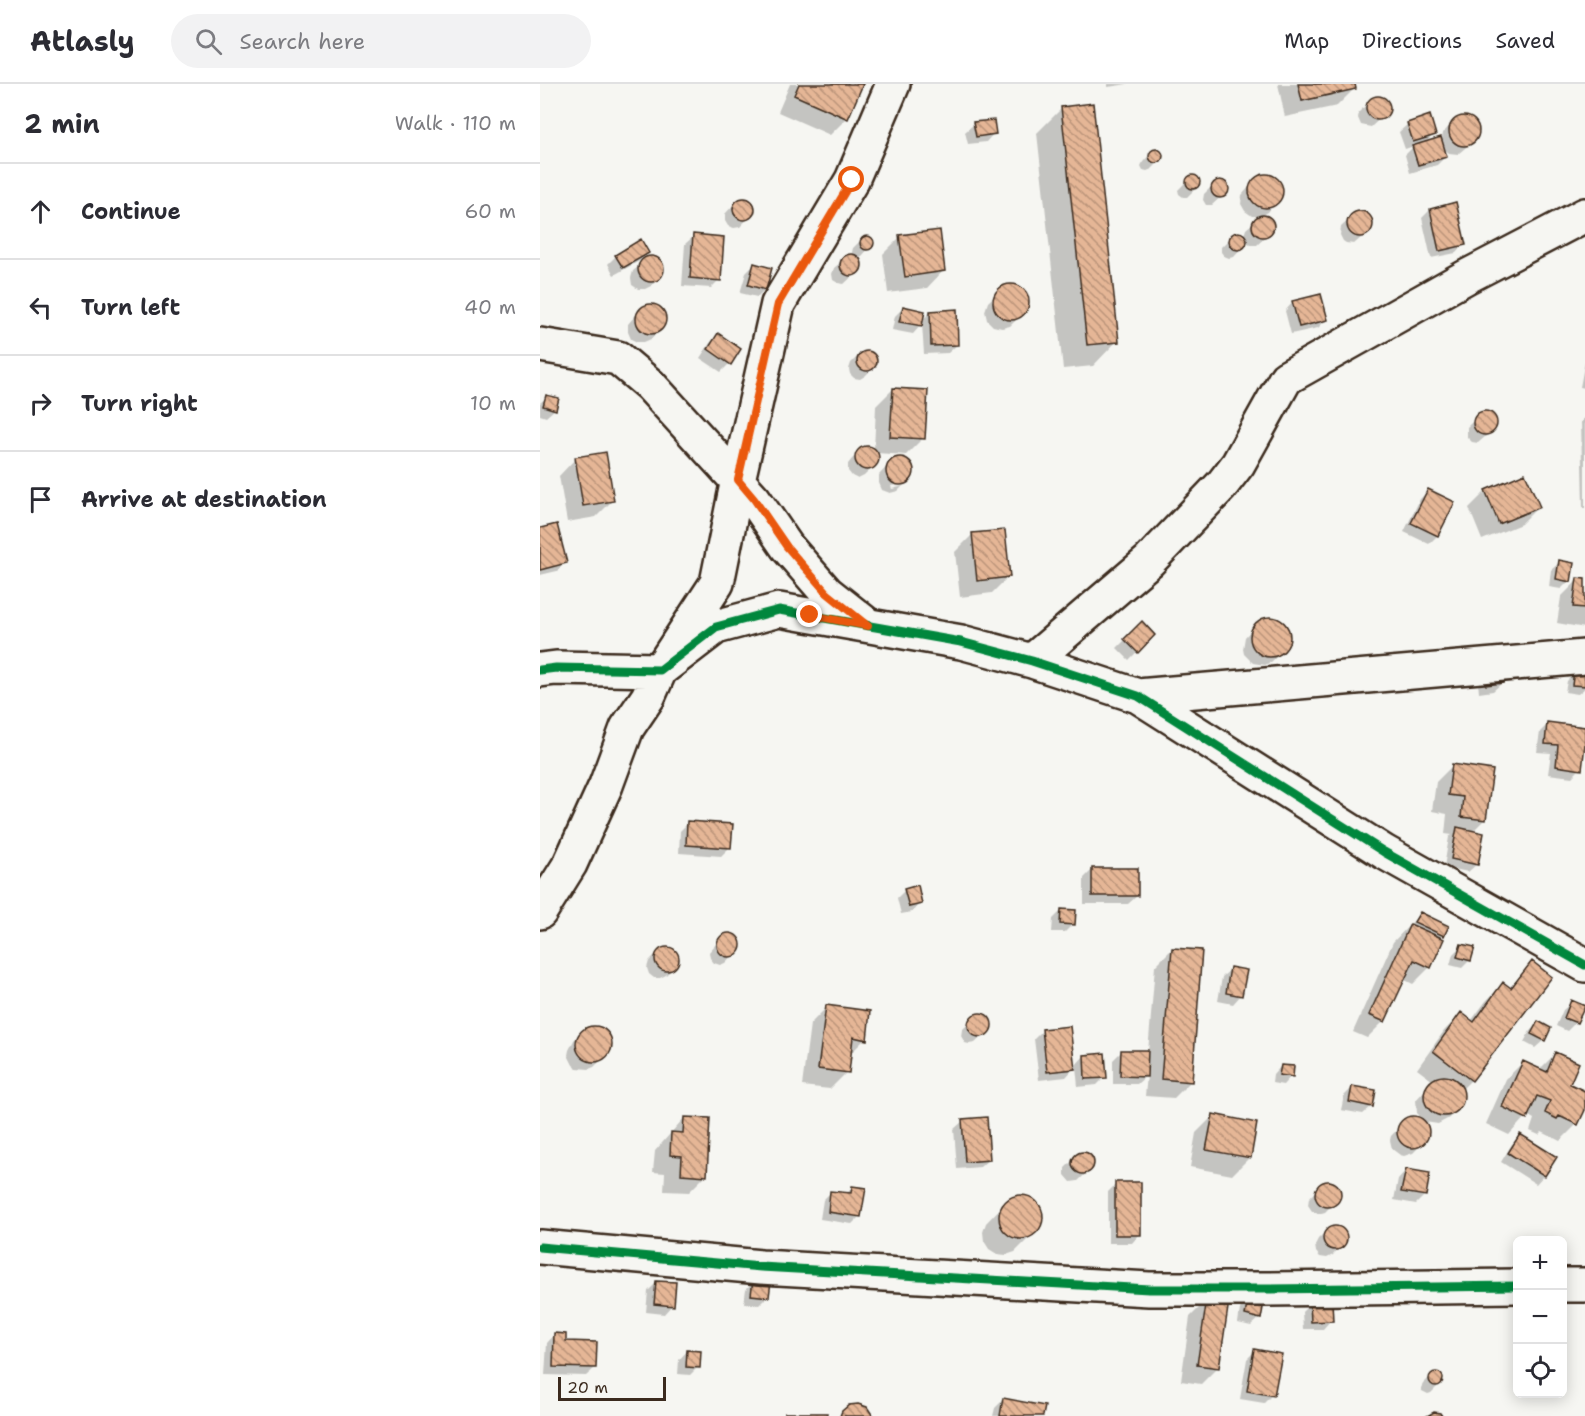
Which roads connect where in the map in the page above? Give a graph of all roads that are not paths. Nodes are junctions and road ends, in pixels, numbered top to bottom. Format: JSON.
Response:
{"nodes":[{"id":1,"x":893,"y":84,"type":"edge"},
{"id":2,"x":1585,"y":214,"type":"edge"},
{"id":3,"x":540,"y":345,"type":"edge"},
{"id":4,"x":738,"y":480,"type":"junction"},
{"id":5,"x":868,"y":626,"type":"junction"},
{"id":6,"x":1585,"y":657,"type":"edge"},
{"id":7,"x":1032,"y":661,"type":"junction"},
{"id":8,"x":540,"y":670,"type":"edge"},
{"id":9,"x":660,"y":670,"type":"junction"},
{"id":10,"x":1138,"y":696,"type":"junction"},
{"id":11,"x":540,"y":912,"type":"edge"},
{"id":12,"x":1585,"y":964,"type":"edge"},
{"id":13,"x":540,"y":1247,"type":"edge"},
{"id":14,"x":1567,"y":1285,"type":"edge"},
{"id":15,"x":1585,"y":1285,"type":"edge"},
{"id":16,"x":1513,"y":1286,"type":"edge"}],
"edges":[{"from":1,"to":4,"type":"street"},
{"from":2,"to":7,"type":"street"},
{"from":3,"to":4,"type":"street"},
{"from":4,"to":5,"type":"street"},
{"from":4,"to":9,"type":"street"},
{"from":5,"to":7,"type":"street"},
{"from":5,"to":9,"type":"street"},
{"from":6,"to":10,"type":"street"},
{"from":7,"to":10,"type":"street"},
{"from":8,"to":9,"type":"street"},
{"from":9,"to":11,"type":"street"},
{"from":10,"to":12,"type":"street"},
{"from":13,"to":16,"type":"street"},
{"from":14,"to":15,"type":"street"}]}
